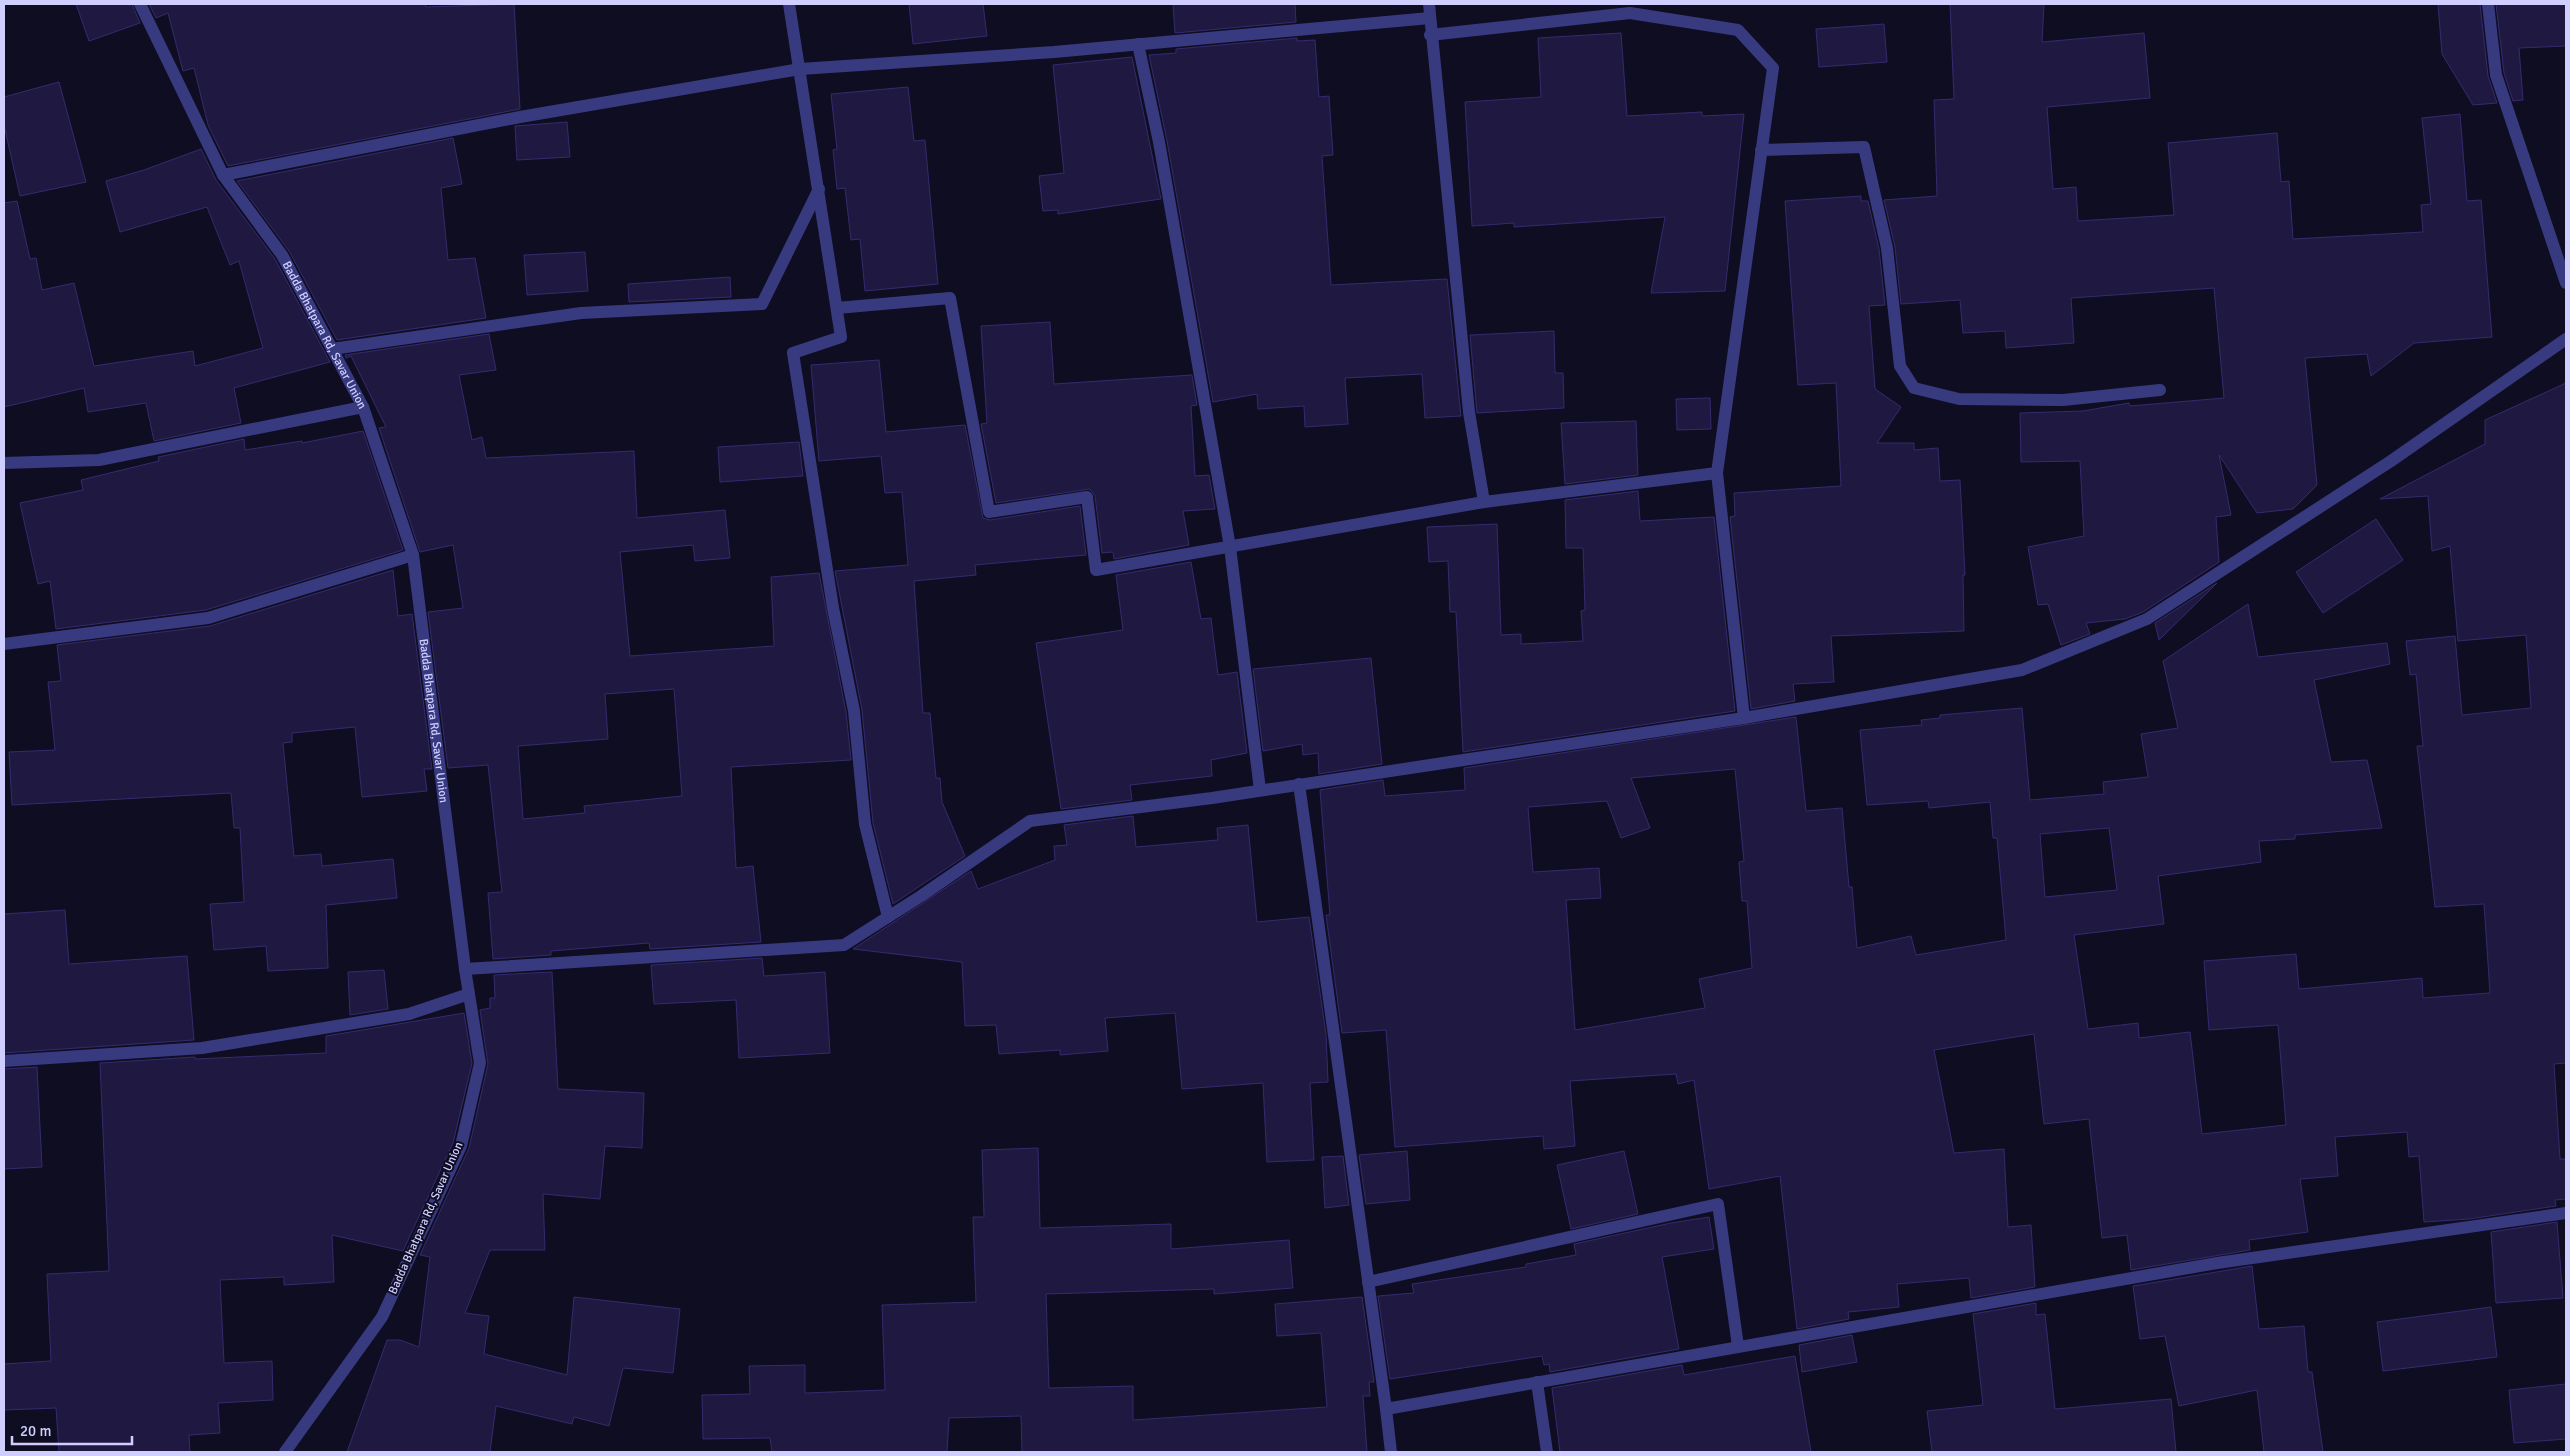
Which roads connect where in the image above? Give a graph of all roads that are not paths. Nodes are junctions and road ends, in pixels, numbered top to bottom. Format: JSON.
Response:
{"nodes":[{"id":1,"x":140,"y":4,"type":"edge"},
{"id":2,"x":789,"y":4,"type":"edge"},
{"id":3,"x":1429,"y":4,"type":"edge"},
{"id":4,"x":2488,"y":4,"type":"edge"},
{"id":5,"x":1430,"y":18,"type":"junction"},
{"id":6,"x":1430,"y":35,"type":"junction"},
{"id":7,"x":1138,"y":44,"type":"junction"},
{"id":8,"x":800,"y":69,"type":"junction"},
{"id":9,"x":1761,"y":150,"type":"junction"},
{"id":10,"x":223,"y":175,"type":"junction"},
{"id":11,"x":819,"y":189,"type":"junction"},
{"id":12,"x":2566,"y":283,"type":"edge"},
{"id":13,"x":837,"y":308,"type":"junction"},
{"id":14,"x":2566,"y":339,"type":"edge"},
{"id":15,"x":332,"y":349,"type":"junction"},
{"id":16,"x":2160,"y":390,"type":"dead end"},
{"id":17,"x":363,"y":407,"type":"junction"},
{"id":18,"x":4,"y":463,"type":"edge"},
{"id":19,"x":1717,"y":473,"type":"junction"},
{"id":20,"x":1484,"y":502,"type":"junction"},
{"id":21,"x":1230,"y":547,"type":"junction"},
{"id":22,"x":413,"y":555,"type":"junction"},
{"id":23,"x":4,"y":644,"type":"edge"},
{"id":24,"x":1744,"y":718,"type":"junction"},
{"id":25,"x":1299,"y":784,"type":"junction"},
{"id":26,"x":1260,"y":790,"type":"junction"},
{"id":27,"x":888,"y":917,"type":"junction"},
{"id":28,"x":465,"y":969,"type":"junction"},
{"id":29,"x":469,"y":994,"type":"junction"},
{"id":30,"x":4,"y":1061,"type":"edge"},
{"id":31,"x":2566,"y":1213,"type":"edge"},
{"id":32,"x":1368,"y":1282,"type":"junction"},
{"id":33,"x":1738,"y":1346,"type":"junction"},
{"id":34,"x":1537,"y":1382,"type":"junction"},
{"id":35,"x":1386,"y":1409,"type":"junction"},
{"id":36,"x":285,"y":1452,"type":"edge"},
{"id":37,"x":1391,"y":1452,"type":"edge"},
{"id":38,"x":1547,"y":1452,"type":"edge"}],
"edges":[{"from":1,"to":10,"type":"street","name":"Badda Bhatpara Rd, Savar Union"},
{"from":2,"to":8,"type":"street"},
{"from":3,"to":5,"type":"street"},
{"from":4,"to":12,"type":"street"},
{"from":5,"to":6,"type":"street"},
{"from":5,"to":7,"type":"street"},
{"from":6,"to":9,"type":"street"},
{"from":6,"to":20,"type":"street"},
{"from":7,"to":8,"type":"street"},
{"from":7,"to":21,"type":"street"},
{"from":8,"to":10,"type":"street"},
{"from":8,"to":11,"type":"street"},
{"from":9,"to":16,"type":"street"},
{"from":9,"to":19,"type":"street"},
{"from":10,"to":15,"type":"street","name":"Badda Bhatpara Rd, Savar Union"},
{"from":11,"to":13,"type":"street"},
{"from":11,"to":15,"type":"street"},
{"from":13,"to":21,"type":"street"},
{"from":13,"to":27,"type":"street"},
{"from":14,"to":24,"type":"street"},
{"from":15,"to":17,"type":"street","name":"Badda Bhatpara Rd, Savar Union"},
{"from":17,"to":18,"type":"street"},
{"from":17,"to":22,"type":"street","name":"Badda Bhatpara Rd, Savar Union"},
{"from":19,"to":20,"type":"street"},
{"from":19,"to":24,"type":"street"},
{"from":20,"to":21,"type":"street"},
{"from":21,"to":26,"type":"street"},
{"from":22,"to":23,"type":"street"},
{"from":22,"to":28,"type":"street","name":"Badda Bhatpara Rd, Savar Union"},
{"from":24,"to":25,"type":"street"},
{"from":25,"to":26,"type":"street"},
{"from":25,"to":32,"type":"street"},
{"from":26,"to":27,"type":"street"},
{"from":27,"to":28,"type":"street"},
{"from":28,"to":29,"type":"street","name":"Badda Bhatpara Rd, Savar Union"},
{"from":29,"to":30,"type":"street"},
{"from":29,"to":36,"type":"street","name":"Badda Bhatpara Rd, Savar Union"},
{"from":31,"to":33,"type":"street"},
{"from":32,"to":33,"type":"street"},
{"from":32,"to":35,"type":"street"},
{"from":33,"to":34,"type":"street"},
{"from":34,"to":35,"type":"street"},
{"from":34,"to":38,"type":"street"},
{"from":35,"to":37,"type":"street"}]}
